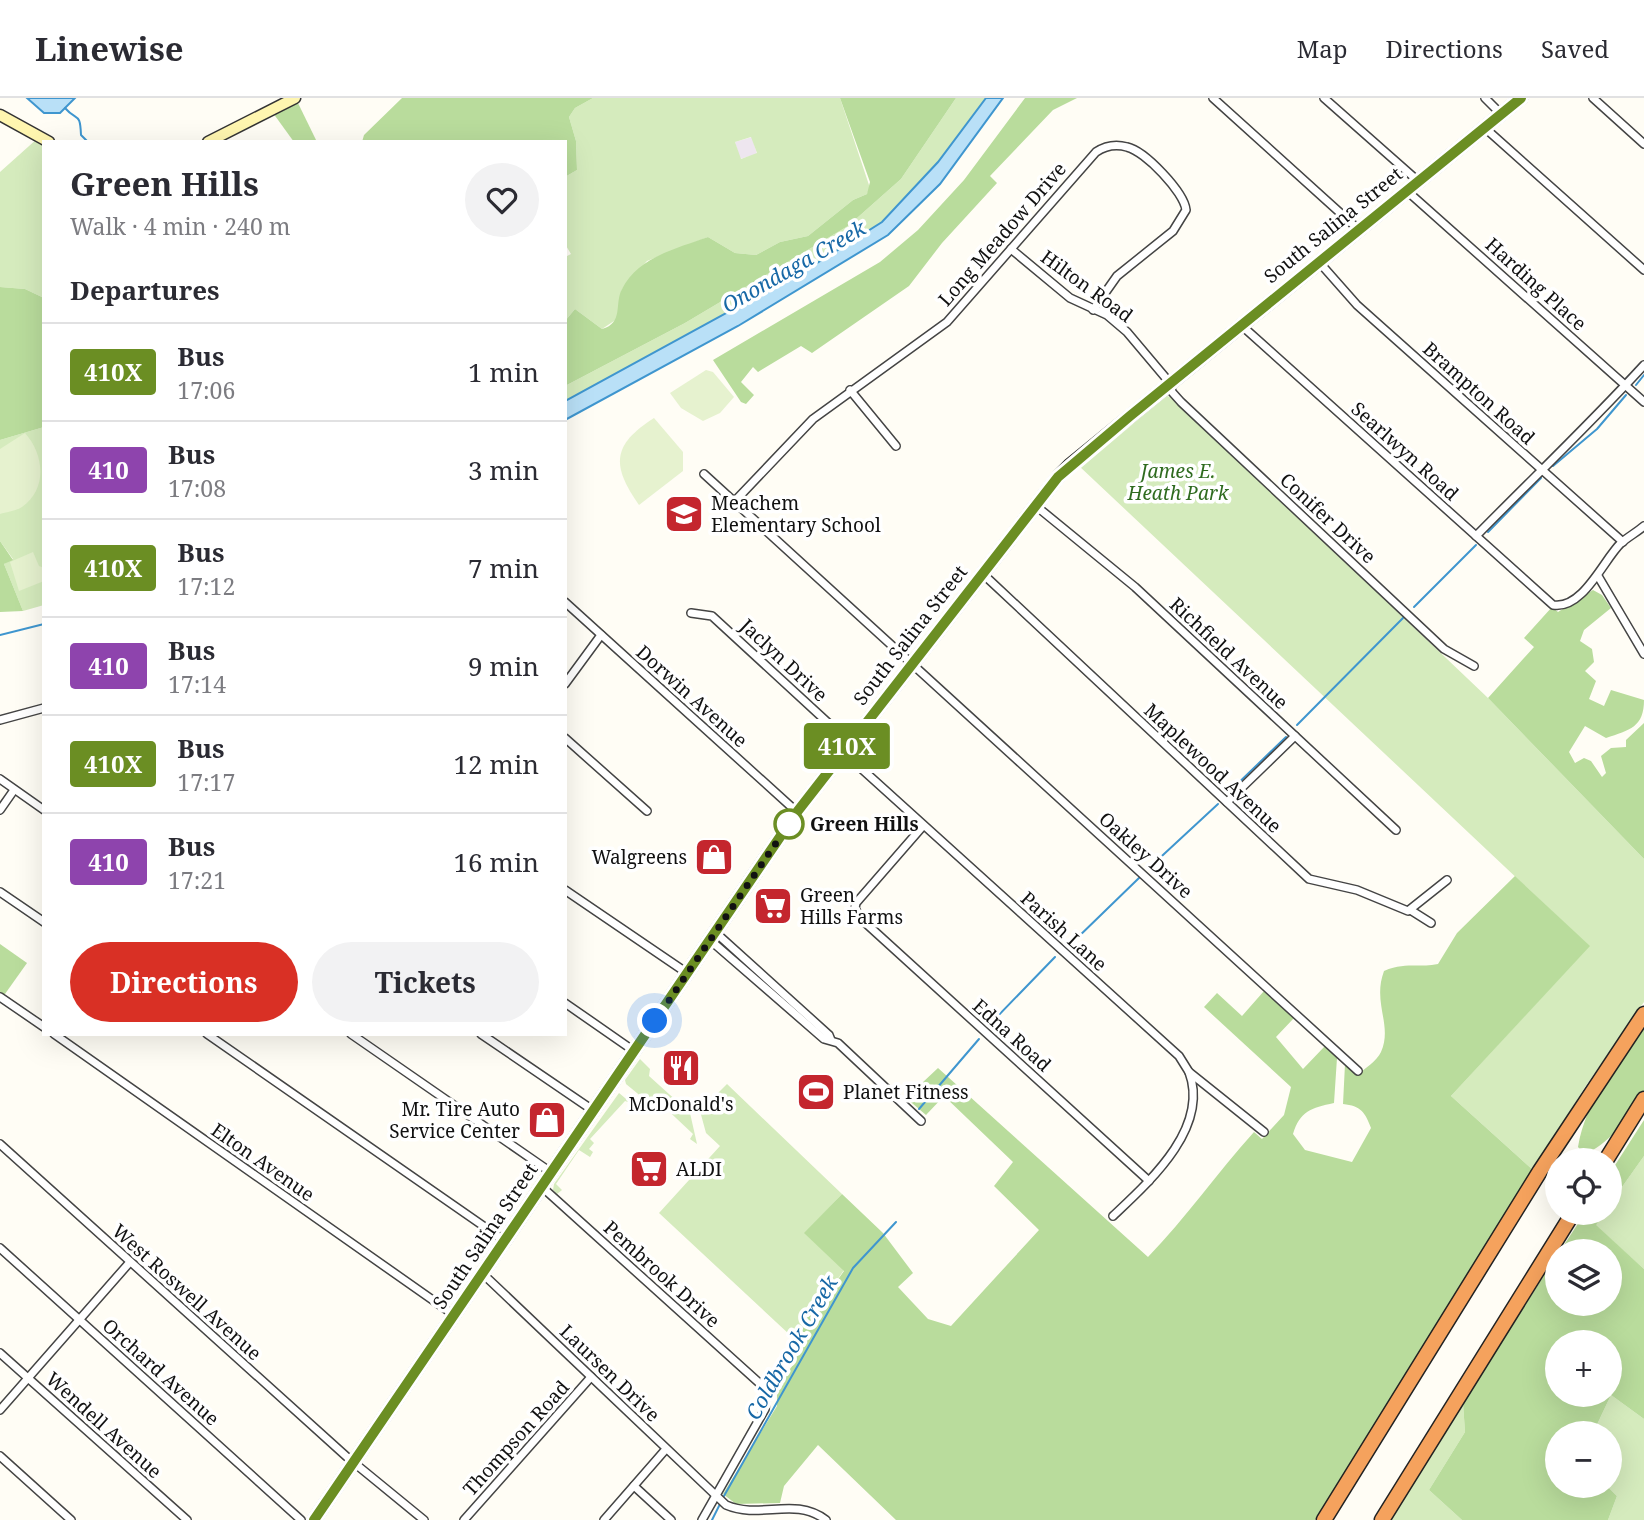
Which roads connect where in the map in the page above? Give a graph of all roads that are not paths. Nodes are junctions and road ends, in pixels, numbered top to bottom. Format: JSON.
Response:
{"nodes":[{"id":1,"x":295,"y":98,"type":"edge"},
{"id":2,"x":1213,"y":98,"type":"edge"},
{"id":3,"x":1324,"y":98,"type":"edge"},
{"id":4,"x":1485,"y":98,"type":"edge"},
{"id":5,"x":1521,"y":98,"type":"edge"},
{"id":6,"x":1593,"y":98,"type":"edge"},
{"id":7,"x":1501,"y":114,"type":"junction"},
{"id":8,"x":0,"y":115,"type":"edge"},
{"id":9,"x":1485,"y":128,"type":"junction"},
{"id":10,"x":45,"y":140,"type":"edge"},
{"id":11,"x":212,"y":140,"type":"edge"},
{"id":12,"x":1644,"y":144,"type":"edge"},
{"id":13,"x":1418,"y":181,"type":"junction"},
{"id":14,"x":1407,"y":191,"type":"junction"},
{"id":15,"x":1358,"y":229,"type":"junction"},
{"id":16,"x":1011,"y":249,"type":"junction"},
{"id":17,"x":1319,"y":262,"type":"junction"},
{"id":18,"x":1644,"y":270,"type":"edge"},
{"id":19,"x":1093,"y":310,"type":"junction"},
{"id":20,"x":1241,"y":324,"type":"junction"},
{"id":21,"x":1644,"y":365,"type":"edge"},
{"id":22,"x":1170,"y":383,"type":"junction"},
{"id":23,"x":1625,"y":385,"type":"junction"},
{"id":24,"x":850,"y":390,"type":"junction"},
{"id":25,"x":1644,"y":402,"type":"edge"},
{"id":26,"x":896,"y":446,"type":"dead end"},
{"id":27,"x":1541,"y":469,"type":"junction"},
{"id":28,"x":704,"y":474,"type":"dead end"},
{"id":29,"x":733,"y":503,"type":"junction"},
{"id":30,"x":1036,"y":506,"type":"junction"},
{"id":31,"x":1644,"y":526,"type":"edge"},
{"id":32,"x":1476,"y":536,"type":"junction"},
{"id":33,"x":1623,"y":542,"type":"junction"},
{"id":34,"x":983,"y":573,"type":"junction"},
{"id":35,"x":1598,"y":576,"type":"junction"},
{"id":36,"x":567,"y":604,"type":"edge"},
{"id":37,"x":691,"y":613,"type":"dead end"},
{"id":38,"x":601,"y":635,"type":"junction"},
{"id":39,"x":1644,"y":654,"type":"edge"},
{"id":40,"x":912,"y":664,"type":"junction"},
{"id":41,"x":1475,"y":666,"type":"dead end"},
{"id":42,"x":567,"y":681,"type":"edge"},
{"id":43,"x":42,"y":709,"type":"edge"},
{"id":44,"x":0,"y":720,"type":"edge"},
{"id":45,"x":1295,"y":736,"type":"junction"},
{"id":46,"x":567,"y":740,"type":"edge"},
{"id":47,"x":846,"y":747,"type":"junction"},
{"id":48,"x":0,"y":779,"type":"edge"},
{"id":49,"x":14,"y":790,"type":"junction"},
{"id":50,"x":1227,"y":802,"type":"junction"},
{"id":51,"x":42,"y":809,"type":"edge"},
{"id":52,"x":0,"y":810,"type":"edge"},
{"id":53,"x":647,"y":811,"type":"dead end"},
{"id":54,"x":797,"y":812,"type":"junction"},
{"id":55,"x":923,"y":826,"type":"junction"},
{"id":56,"x":1396,"y":830,"type":"dead end"},
{"id":57,"x":1447,"y":880,"type":"dead end"},
{"id":58,"x":567,"y":891,"type":"edge"},
{"id":59,"x":0,"y":892,"type":"edge"},
{"id":60,"x":1412,"y":911,"type":"junction"},
{"id":61,"x":42,"y":921,"type":"edge"},
{"id":62,"x":1431,"y":923,"type":"dead end"},
{"id":63,"x":713,"y":936,"type":"junction"},
{"id":64,"x":687,"y":973,"type":"junction"},
{"id":65,"x":0,"y":997,"type":"edge"},
{"id":66,"x":567,"y":1004,"type":"edge"},
{"id":67,"x":1644,"y":1014,"type":"edge"},
{"id":68,"x":42,"y":1026,"type":"edge"},
{"id":69,"x":57,"y":1036,"type":"edge"},
{"id":70,"x":210,"y":1036,"type":"edge"},
{"id":71,"x":354,"y":1036,"type":"edge"},
{"id":72,"x":484,"y":1036,"type":"edge"},
{"id":73,"x":635,"y":1051,"type":"junction"},
{"id":74,"x":1358,"y":1071,"type":"dead end"},
{"id":75,"x":1189,"y":1072,"type":"junction"},
{"id":76,"x":1644,"y":1099,"type":"edge"},
{"id":77,"x":594,"y":1111,"type":"junction"},
{"id":78,"x":921,"y":1121,"type":"dead end"},
{"id":79,"x":1264,"y":1132,"type":"dead end"},
{"id":80,"x":0,"y":1144,"type":"edge"},
{"id":81,"x":1613,"y":1148,"type":"edge"},
{"id":82,"x":552,"y":1173,"type":"junction"},
{"id":83,"x":1149,"y":1181,"type":"junction"},
{"id":84,"x":542,"y":1187,"type":"junction"},
{"id":85,"x":1113,"y":1216,"type":"dead end"},
{"id":86,"x":1566,"y":1225,"type":"edge"},
{"id":87,"x":505,"y":1241,"type":"junction"},
{"id":88,"x":0,"y":1248,"type":"edge"},
{"id":89,"x":130,"y":1262,"type":"junction"},
{"id":90,"x":482,"y":1274,"type":"junction"},
{"id":91,"x":454,"y":1315,"type":"junction"},
{"id":92,"x":80,"y":1321,"type":"junction"},
{"id":93,"x":0,"y":1353,"type":"edge"},
{"id":94,"x":591,"y":1377,"type":"junction"},
{"id":95,"x":28,"y":1379,"type":"junction"},
{"id":96,"x":0,"y":1410,"type":"edge"},
{"id":97,"x":666,"y":1449,"type":"junction"},
{"id":98,"x":0,"y":1456,"type":"edge"},
{"id":99,"x":354,"y":1462,"type":"junction"},
{"id":100,"x":634,"y":1486,"type":"junction"},
{"id":101,"x":715,"y":1496,"type":"junction"},
{"id":102,"x":71,"y":1520,"type":"edge"},
{"id":103,"x":187,"y":1520,"type":"edge"},
{"id":104,"x":301,"y":1520,"type":"edge"},
{"id":105,"x":314,"y":1520,"type":"edge"},
{"id":106,"x":424,"y":1520,"type":"edge"},
{"id":107,"x":464,"y":1520,"type":"edge"},
{"id":108,"x":604,"y":1520,"type":"edge"},
{"id":109,"x":671,"y":1520,"type":"edge"},
{"id":110,"x":702,"y":1520,"type":"edge"},
{"id":111,"x":826,"y":1520,"type":"edge"},
{"id":112,"x":1324,"y":1520,"type":"edge"},
{"id":113,"x":1382,"y":1520,"type":"edge"}],
"edges":[{"from":1,"to":11,"type":"main road"},
{"from":2,"to":15,"type":"street"},
{"from":3,"to":13,"type":"street"},
{"from":4,"to":7,"type":"street"},
{"from":5,"to":7,"type":"main road","name":"South Salina Street"},
{"from":6,"to":12,"type":"street"},
{"from":7,"to":9,"type":"main road","name":"South Salina Street"},
{"from":8,"to":10,"type":"main road"},
{"from":9,"to":13,"type":"main road","name":"South Salina Street"},
{"from":9,"to":18,"type":"street"},
{"from":13,"to":14,"type":"main road","name":"South Salina Street"},
{"from":14,"to":15,"type":"main road","name":"South Salina Street"},
{"from":14,"to":23,"type":"street","name":"Harding Place"},
{"from":15,"to":17,"type":"main road","name":"South Salina Street"},
{"from":16,"to":19,"type":"street","name":"Hilton Road"},
{"from":16,"to":19,"type":"street","name":"Long Meadow Drive"},
{"from":16,"to":24,"type":"street","name":"Long Meadow Drive"},
{"from":17,"to":20,"type":"main road","name":"South Salina Street"},
{"from":17,"to":27,"type":"street","name":"Brampton Road"},
{"from":19,"to":22,"type":"street","name":"Hilton Road"},
{"from":20,"to":22,"type":"main road","name":"South Salina Street"},
{"from":20,"to":32,"type":"street","name":"Searlwyn Road"},
{"from":21,"to":23,"type":"street"},
{"from":22,"to":30,"type":"main road","name":"South Salina Street"},
{"from":22,"to":41,"type":"street","name":"Conifer Drive"},
{"from":23,"to":25,"type":"street","name":"Harding Place"},
{"from":23,"to":27,"type":"street"},
{"from":24,"to":26,"type":"street"},
{"from":24,"to":29,"type":"street","name":"Long Meadow Drive"},
{"from":27,"to":32,"type":"street"},
{"from":27,"to":33,"type":"street","name":"Brampton Road"},
{"from":28,"to":29,"type":"street","name":"Oakley Drive"},
{"from":29,"to":40,"type":"street","name":"Oakley Drive"},
{"from":30,"to":34,"type":"main road","name":"South Salina Street"},
{"from":30,"to":45,"type":"street","name":"Richfield Avenue"},
{"from":31,"to":33,"type":"street"},
{"from":32,"to":35,"type":"street","name":"Searlwyn Road"},
{"from":33,"to":35,"type":"street"},
{"from":34,"to":40,"type":"main road","name":"South Salina Street"},
{"from":34,"to":50,"type":"street","name":"Maplewood Avenue"},
{"from":35,"to":39,"type":"street"},
{"from":36,"to":38,"type":"street","name":"Dorwin Avenue"},
{"from":37,"to":47,"type":"street","name":"Jaclyn Drive"},
{"from":38,"to":42,"type":"street"},
{"from":38,"to":54,"type":"street","name":"Dorwin Avenue"},
{"from":40,"to":47,"type":"main road","name":"South Salina Street"},
{"from":40,"to":74,"type":"street","name":"Oakley Drive"},
{"from":43,"to":44,"type":"street"},
{"from":45,"to":50,"type":"street"},
{"from":45,"to":56,"type":"street","name":"Richfield Avenue"},
{"from":46,"to":53,"type":"street"},
{"from":47,"to":54,"type":"main road","name":"South Salina Street"},
{"from":47,"to":55,"type":"street","name":"Parish Lane"},
{"from":48,"to":49,"type":"street"},
{"from":49,"to":51,"type":"street"},
{"from":49,"to":52,"type":"street"},
{"from":50,"to":60,"type":"street","name":"Maplewood Avenue"},
{"from":54,"to":63,"type":"main road","name":"South Salina Street"},
{"from":55,"to":75,"type":"street","name":"Parish Lane"},
{"from":55,"to":83,"type":"street","name":"Edna Road"},
{"from":57,"to":60,"type":"street"},
{"from":58,"to":64,"type":"street"},
{"from":59,"to":61,"type":"street"},
{"from":60,"to":62,"type":"street","name":"Maplewood Avenue"},
{"from":63,"to":64,"type":"main road","name":"South Salina Street"},
{"from":63,"to":78,"type":"street"},
{"from":64,"to":73,"type":"main road","name":"South Salina Street"},
{"from":65,"to":68,"type":"street"},
{"from":66,"to":73,"type":"street"},
{"from":67,"to":112,"type":"highway"},
{"from":69,"to":91,"type":"street","name":"Elton Avenue"},
{"from":70,"to":87,"type":"street"},
{"from":71,"to":82,"type":"street"},
{"from":72,"to":77,"type":"street"},
{"from":73,"to":77,"type":"main road","name":"South Salina Street"},
{"from":75,"to":79,"type":"street","name":"Parish Lane"},
{"from":75,"to":83,"type":"street"},
{"from":76,"to":81,"type":"highway"},
{"from":77,"to":82,"type":"main road","name":"South Salina Street"},
{"from":80,"to":89,"type":"street","name":"West Roswell Avenue"},
{"from":82,"to":84,"type":"main road","name":"South Salina Street"},
{"from":83,"to":85,"type":"street"},
{"from":84,"to":87,"type":"main road","name":"South Salina Street"},
{"from":84,"to":101,"type":"street","name":"Pembrook Drive"},
{"from":86,"to":113,"type":"highway"},
{"from":87,"to":90,"type":"main road","name":"South Salina Street"},
{"from":88,"to":92,"type":"street","name":"Orchard Avenue"},
{"from":89,"to":92,"type":"street"},
{"from":89,"to":99,"type":"street","name":"West Roswell Avenue"},
{"from":90,"to":91,"type":"main road","name":"South Salina Street"},
{"from":90,"to":94,"type":"street","name":"Laursen Drive"},
{"from":91,"to":99,"type":"main road","name":"South Salina Street"},
{"from":92,"to":95,"type":"street"},
{"from":92,"to":104,"type":"street","name":"Orchard Avenue"},
{"from":93,"to":95,"type":"street","name":"Wendell Avenue"},
{"from":94,"to":97,"type":"street","name":"Laursen Drive"},
{"from":94,"to":107,"type":"street","name":"Thompson Road"},
{"from":95,"to":96,"type":"street"},
{"from":95,"to":103,"type":"street","name":"Wendell Avenue"},
{"from":97,"to":100,"type":"street"},
{"from":97,"to":101,"type":"street","name":"Laursen Drive"},
{"from":98,"to":102,"type":"street"},
{"from":99,"to":105,"type":"main road","name":"South Salina Street"},
{"from":99,"to":106,"type":"street","name":"West Roswell Avenue"},
{"from":100,"to":108,"type":"street"},
{"from":100,"to":109,"type":"street"},
{"from":101,"to":110,"type":"street"},
{"from":101,"to":111,"type":"street","name":"Laursen Drive"}]}
